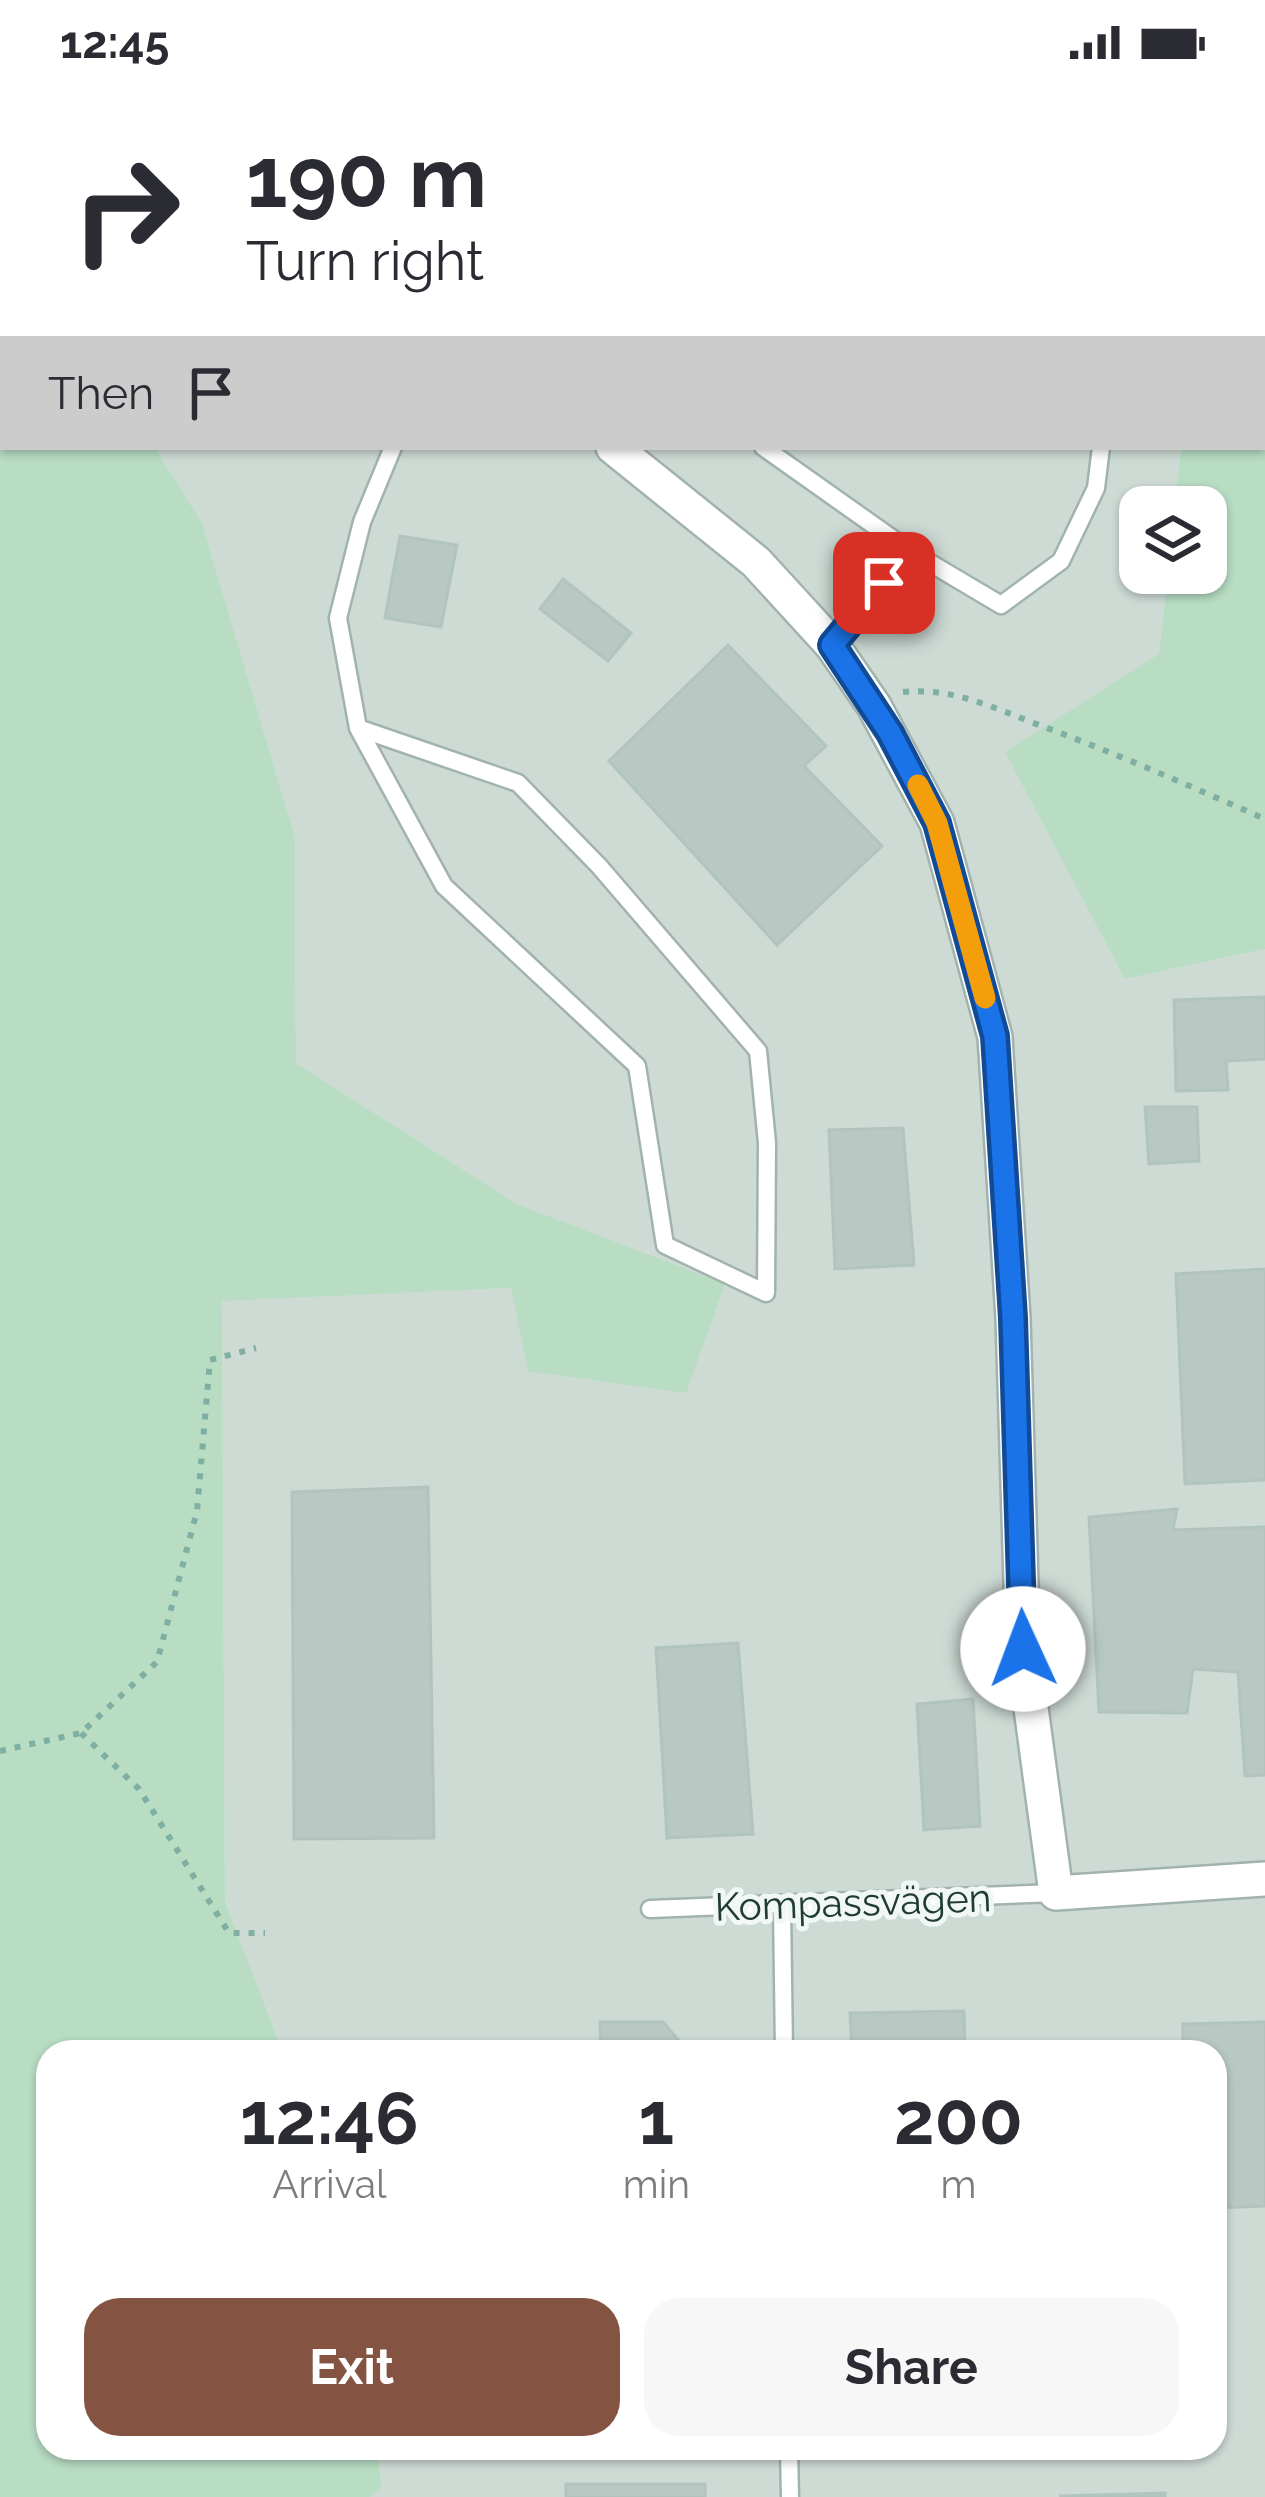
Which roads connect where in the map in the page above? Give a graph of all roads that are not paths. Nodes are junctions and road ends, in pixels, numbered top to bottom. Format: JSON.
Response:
{"nodes":[{"id":1,"x":392,"y":450,"type":"edge"},
{"id":2,"x":617,"y":450,"type":"edge"},
{"id":3,"x":767,"y":450,"type":"edge"},
{"id":4,"x":1101,"y":450,"type":"edge"},
{"id":5,"x":910,"y":551,"type":"junction"},
{"id":6,"x":832,"y":645,"type":"junction"},
{"id":7,"x":358,"y":728,"type":"junction"},
{"id":8,"x":1265,"y":1879,"type":"edge"},
{"id":9,"x":1057,"y":1893,"type":"junction"},
{"id":10,"x":782,"y":1907,"type":"junction"},
{"id":11,"x":650,"y":1909,"type":"dead end"},
{"id":12,"x":784,"y":2040,"type":"edge"},
{"id":13,"x":789,"y":2460,"type":"edge"},
{"id":14,"x":790,"y":2497,"type":"edge"}],
"edges":[{"from":1,"to":7,"type":"lane"},
{"from":2,"to":6,"type":"street"},
{"from":3,"to":5,"type":"lane"},
{"from":4,"to":5,"type":"lane"},
{"from":5,"to":6,"type":"lane"},
{"from":6,"to":9,"type":"street"},
{"from":7,"to":7,"type":"lane"},
{"from":8,"to":9,"type":"street"},
{"from":9,"to":10,"type":"lane","name":"Kompassvägen"},
{"from":10,"to":11,"type":"lane","name":"Kompassvägen"},
{"from":10,"to":12,"type":"lane"},
{"from":13,"to":14,"type":"lane"}]}
